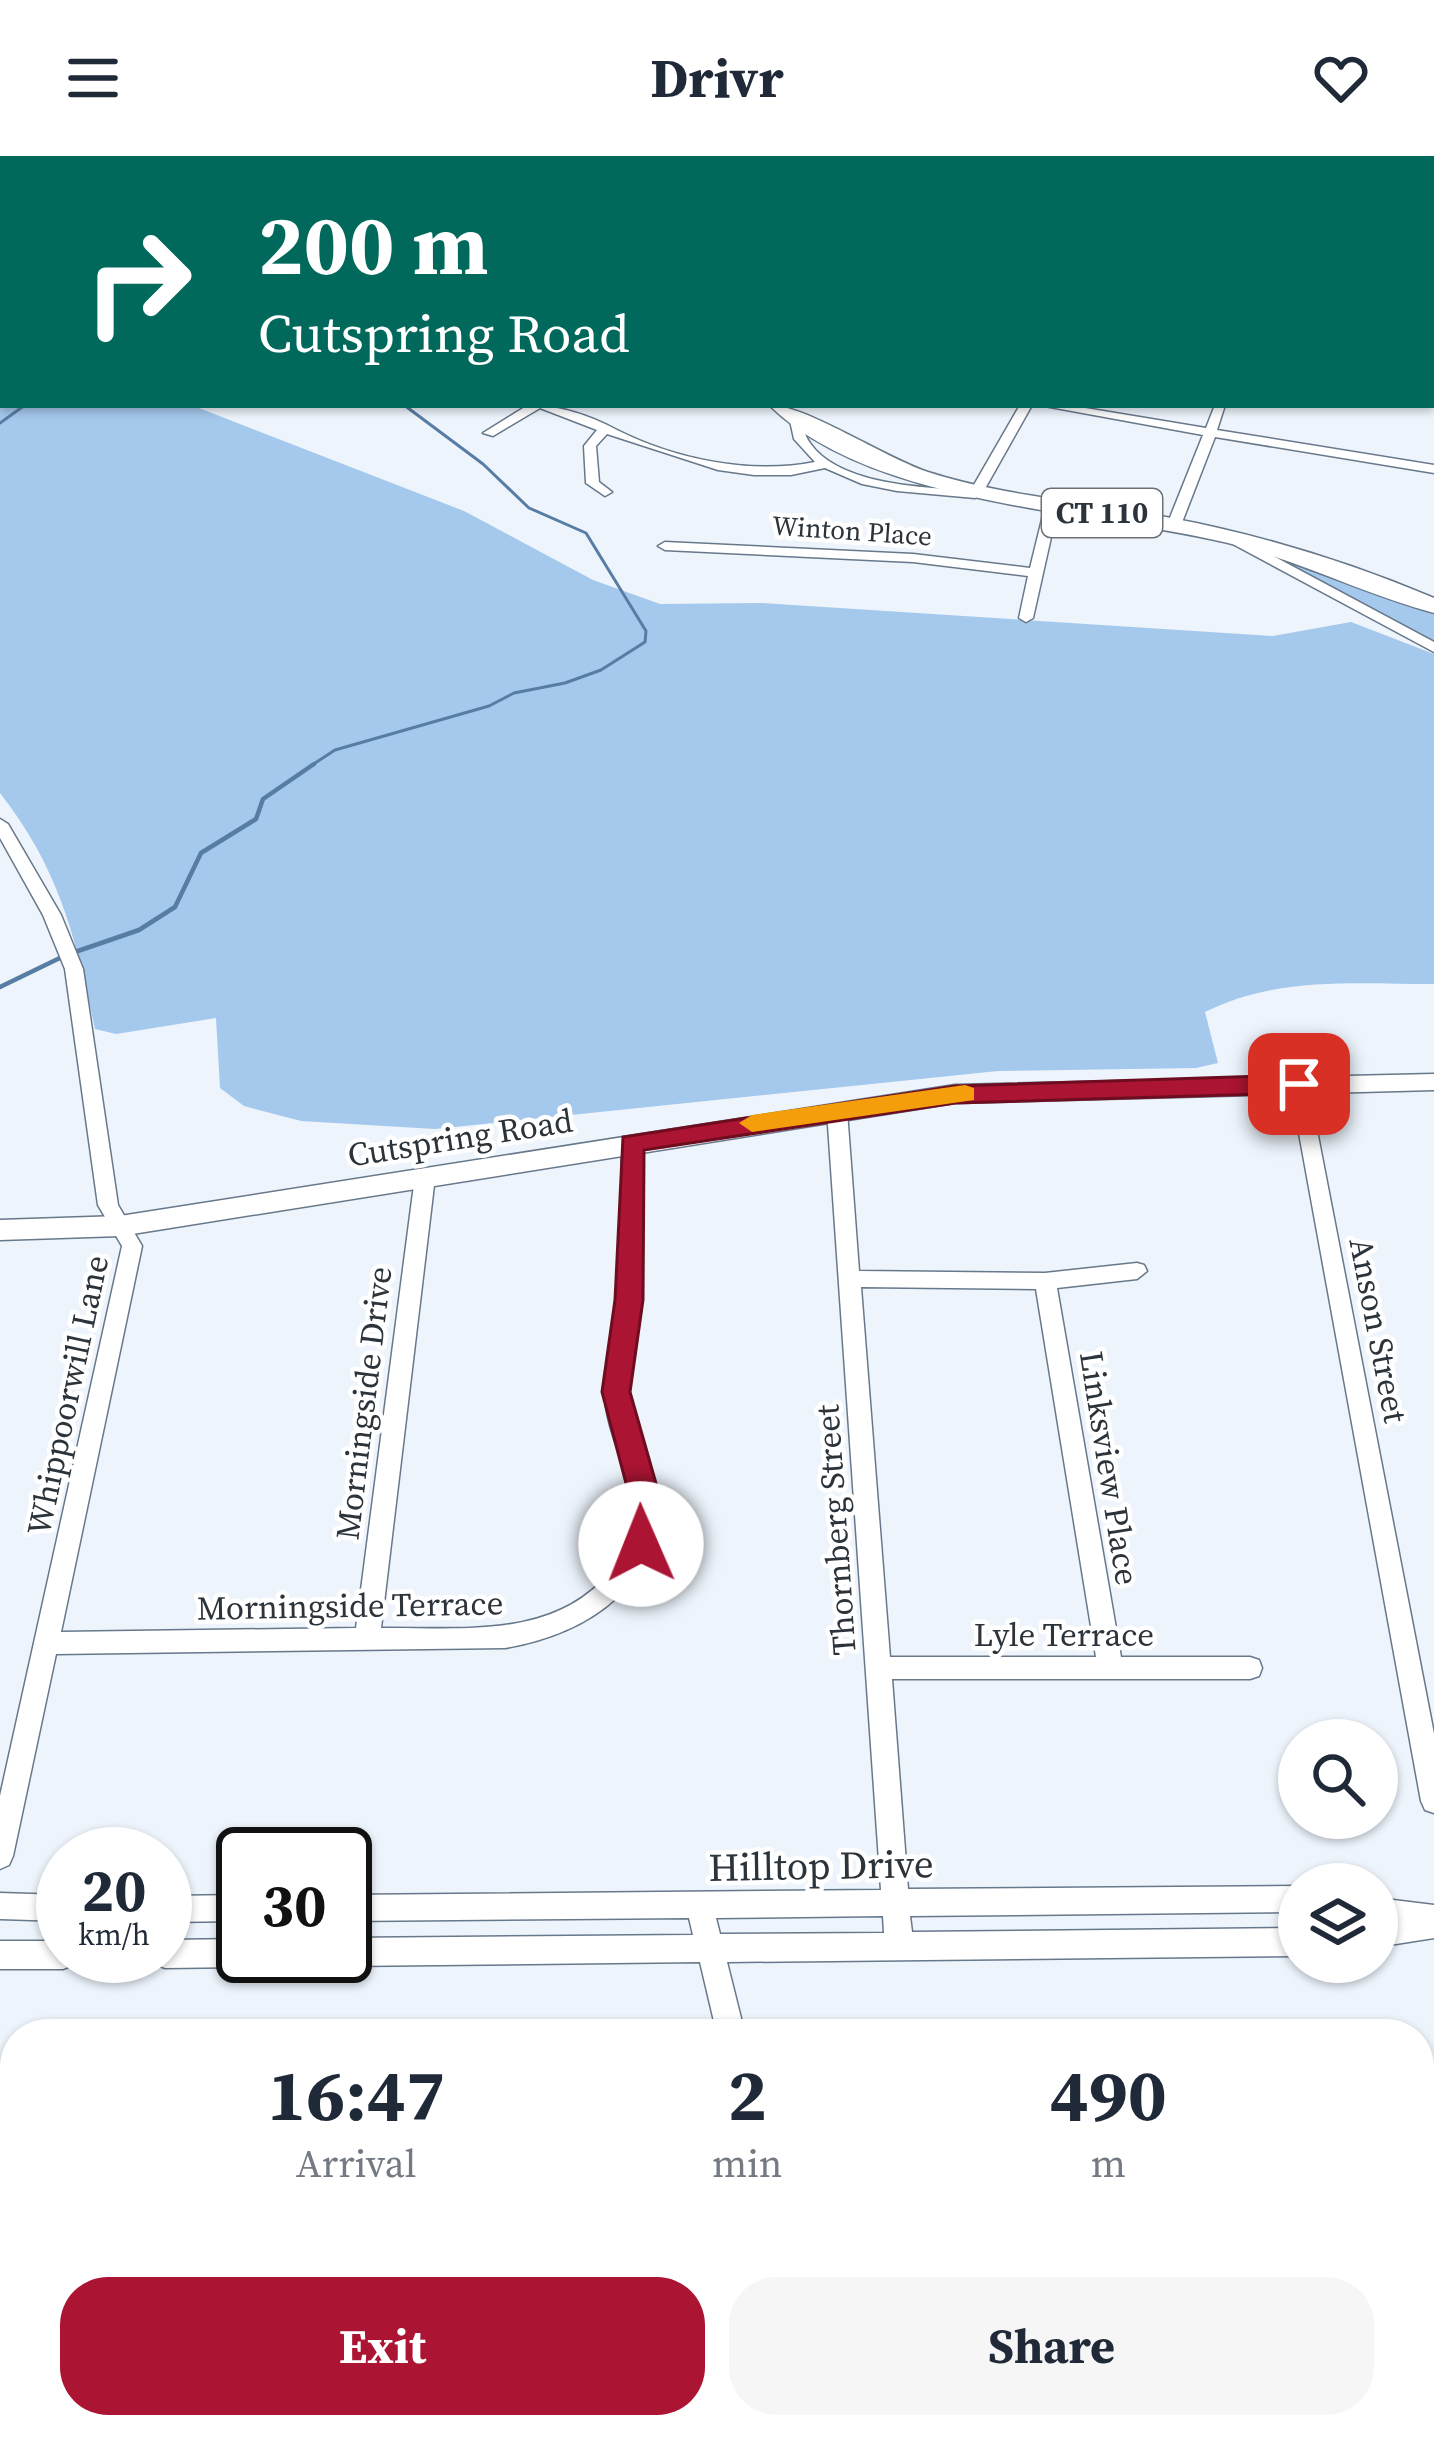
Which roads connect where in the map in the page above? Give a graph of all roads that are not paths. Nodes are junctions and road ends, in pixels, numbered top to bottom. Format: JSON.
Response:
{"nodes":[{"id":1,"x":535,"y":408,"type":"edge"},
{"id":2,"x":549,"y":408,"type":"edge"},
{"id":3,"x":1024,"y":408,"type":"edge"},
{"id":4,"x":1063,"y":408,"type":"edge"},
{"id":5,"x":1220,"y":408,"type":"edge"},
{"id":6,"x":787,"y":411,"type":"edge"},
{"id":7,"x":606,"y":428,"type":"junction"},
{"id":8,"x":489,"y":433,"type":"dead end"},
{"id":9,"x":1212,"y":434,"type":"junction"},
{"id":10,"x":827,"y":464,"type":"junction"},
{"id":11,"x":1434,"y":469,"type":"edge"},
{"id":12,"x":605,"y":491,"type":"dead end"},
{"id":13,"x":975,"y":494,"type":"junction"},
{"id":14,"x":1051,"y":506,"type":"junction"},
{"id":15,"x":1174,"y":525,"type":"junction"},
{"id":16,"x":1234,"y":539,"type":"junction"},
{"id":17,"x":665,"y":546,"type":"dead end"},
{"id":18,"x":1035,"y":573,"type":"junction"},
{"id":19,"x":1434,"y":606,"type":"edge"},
{"id":20,"x":1026,"y":618,"type":"dead end"},
{"id":21,"x":1434,"y":648,"type":"edge"},
{"id":22,"x":0,"y":824,"type":"edge"},
{"id":23,"x":1434,"y":1082,"type":"edge"},
{"id":24,"x":1299,"y":1084,"type":"junction"},
{"id":25,"x":837,"y":1111,"type":"junction"},
{"id":26,"x":632,"y":1143,"type":"junction"},
{"id":27,"x":425,"y":1177,"type":"junction"},
{"id":28,"x":120,"y":1226,"type":"junction"},
{"id":29,"x":0,"y":1230,"type":"edge"},
{"id":30,"x":1137,"y":1270,"type":"dead end"},
{"id":31,"x":850,"y":1279,"type":"junction"},
{"id":32,"x":1046,"y":1281,"type":"junction"},
{"id":33,"x":367,"y":1639,"type":"junction"},
{"id":34,"x":48,"y":1643,"type":"junction"},
{"id":35,"x":1109,"y":1666,"type":"junction"},
{"id":36,"x":878,"y":1668,"type":"junction"},
{"id":37,"x":1250,"y":1668,"type":"dead end"},
{"id":38,"x":1434,"y":1801,"type":"edge"},
{"id":39,"x":0,"y":1856,"type":"edge"},
{"id":40,"x":1278,"y":1899,"type":"edge"},
{"id":41,"x":897,"y":1902,"type":"junction"},
{"id":42,"x":0,"y":1906,"type":"edge"},
{"id":43,"x":700,"y":1906,"type":"junction"},
{"id":44,"x":36,"y":1907,"type":"edge"},
{"id":45,"x":372,"y":1908,"type":"edge"},
{"id":46,"x":1398,"y":1915,"type":"edge"},
{"id":47,"x":1434,"y":1922,"type":"edge"},
{"id":48,"x":1398,"y":1929,"type":"edge"},
{"id":49,"x":1278,"y":1942,"type":"edge"},
{"id":50,"x":899,"y":1945,"type":"junction"},
{"id":51,"x":709,"y":1948,"type":"junction"},
{"id":52,"x":372,"y":1952,"type":"edge"},
{"id":53,"x":0,"y":1955,"type":"edge"},
{"id":54,"x":36,"y":1955,"type":"edge"},
{"id":55,"x":726,"y":2019,"type":"edge"}],
"edges":[{"from":1,"to":8,"type":"street"},
{"from":2,"to":7,"type":"street"},
{"from":3,"to":13,"type":"street"},
{"from":4,"to":9,"type":"street"},
{"from":5,"to":9,"type":"street"},
{"from":6,"to":10,"type":"street"},
{"from":6,"to":13,"type":"main road","number":"CT 110"},
{"from":7,"to":10,"type":"street"},
{"from":7,"to":12,"type":"street"},
{"from":9,"to":11,"type":"street"},
{"from":9,"to":15,"type":"street"},
{"from":10,"to":13,"type":"street"},
{"from":13,"to":14,"type":"main road","number":"CT 110"},
{"from":14,"to":15,"type":"main road","number":"CT 110"},
{"from":14,"to":18,"type":"street"},
{"from":15,"to":16,"type":"main road","number":"CT 110"},
{"from":16,"to":19,"type":"main road","number":"CT 110"},
{"from":16,"to":21,"type":"street"},
{"from":17,"to":18,"type":"street","name":"Winton Place"},
{"from":18,"to":20,"type":"street"},
{"from":22,"to":28,"type":"street","name":"Whippoorwill Lane"},
{"from":23,"to":24,"type":"street","name":"Cutspring Road"},
{"from":24,"to":25,"type":"street","name":"Cutspring Road"},
{"from":24,"to":38,"type":"street","name":"Anson Street"},
{"from":25,"to":26,"type":"street","name":"Cutspring Road"},
{"from":25,"to":31,"type":"street","name":"Thornberg Street"},
{"from":26,"to":27,"type":"street","name":"Cutspring Road"},
{"from":26,"to":33,"type":"street","name":"Morningside Terrace"},
{"from":27,"to":28,"type":"street","name":"Cutspring Road"},
{"from":27,"to":33,"type":"street","name":"Morningside Drive"},
{"from":28,"to":29,"type":"street","name":"Cutspring Road"},
{"from":28,"to":34,"type":"street","name":"Whippoorwill Lane"},
{"from":30,"to":32,"type":"street"},
{"from":31,"to":32,"type":"street"},
{"from":31,"to":36,"type":"street","name":"Thornberg Street"},
{"from":32,"to":35,"type":"street","name":"Linksview Place"},
{"from":33,"to":34,"type":"street","name":"Morningside Terrace"},
{"from":34,"to":39,"type":"street","name":"Whippoorwill Lane"},
{"from":35,"to":36,"type":"street","name":"Lyle Terrace"},
{"from":35,"to":37,"type":"street","name":"Lyle Terrace"},
{"from":36,"to":41,"type":"street","name":"Thornberg Street"},
{"from":40,"to":41,"type":"street","name":"Hilltop Drive"},
{"from":41,"to":43,"type":"street","name":"Hilltop Drive"},
{"from":41,"to":50,"type":"street","name":"Thornberg Street"},
{"from":42,"to":44,"type":"street"},
{"from":43,"to":45,"type":"street","name":"Hilltop Drive"},
{"from":43,"to":51,"type":"street"},
{"from":46,"to":47,"type":"street"},
{"from":47,"to":48,"type":"street"},
{"from":49,"to":50,"type":"street"},
{"from":50,"to":51,"type":"street"},
{"from":51,"to":52,"type":"street"},
{"from":51,"to":55,"type":"street"},
{"from":53,"to":54,"type":"street"}]}
